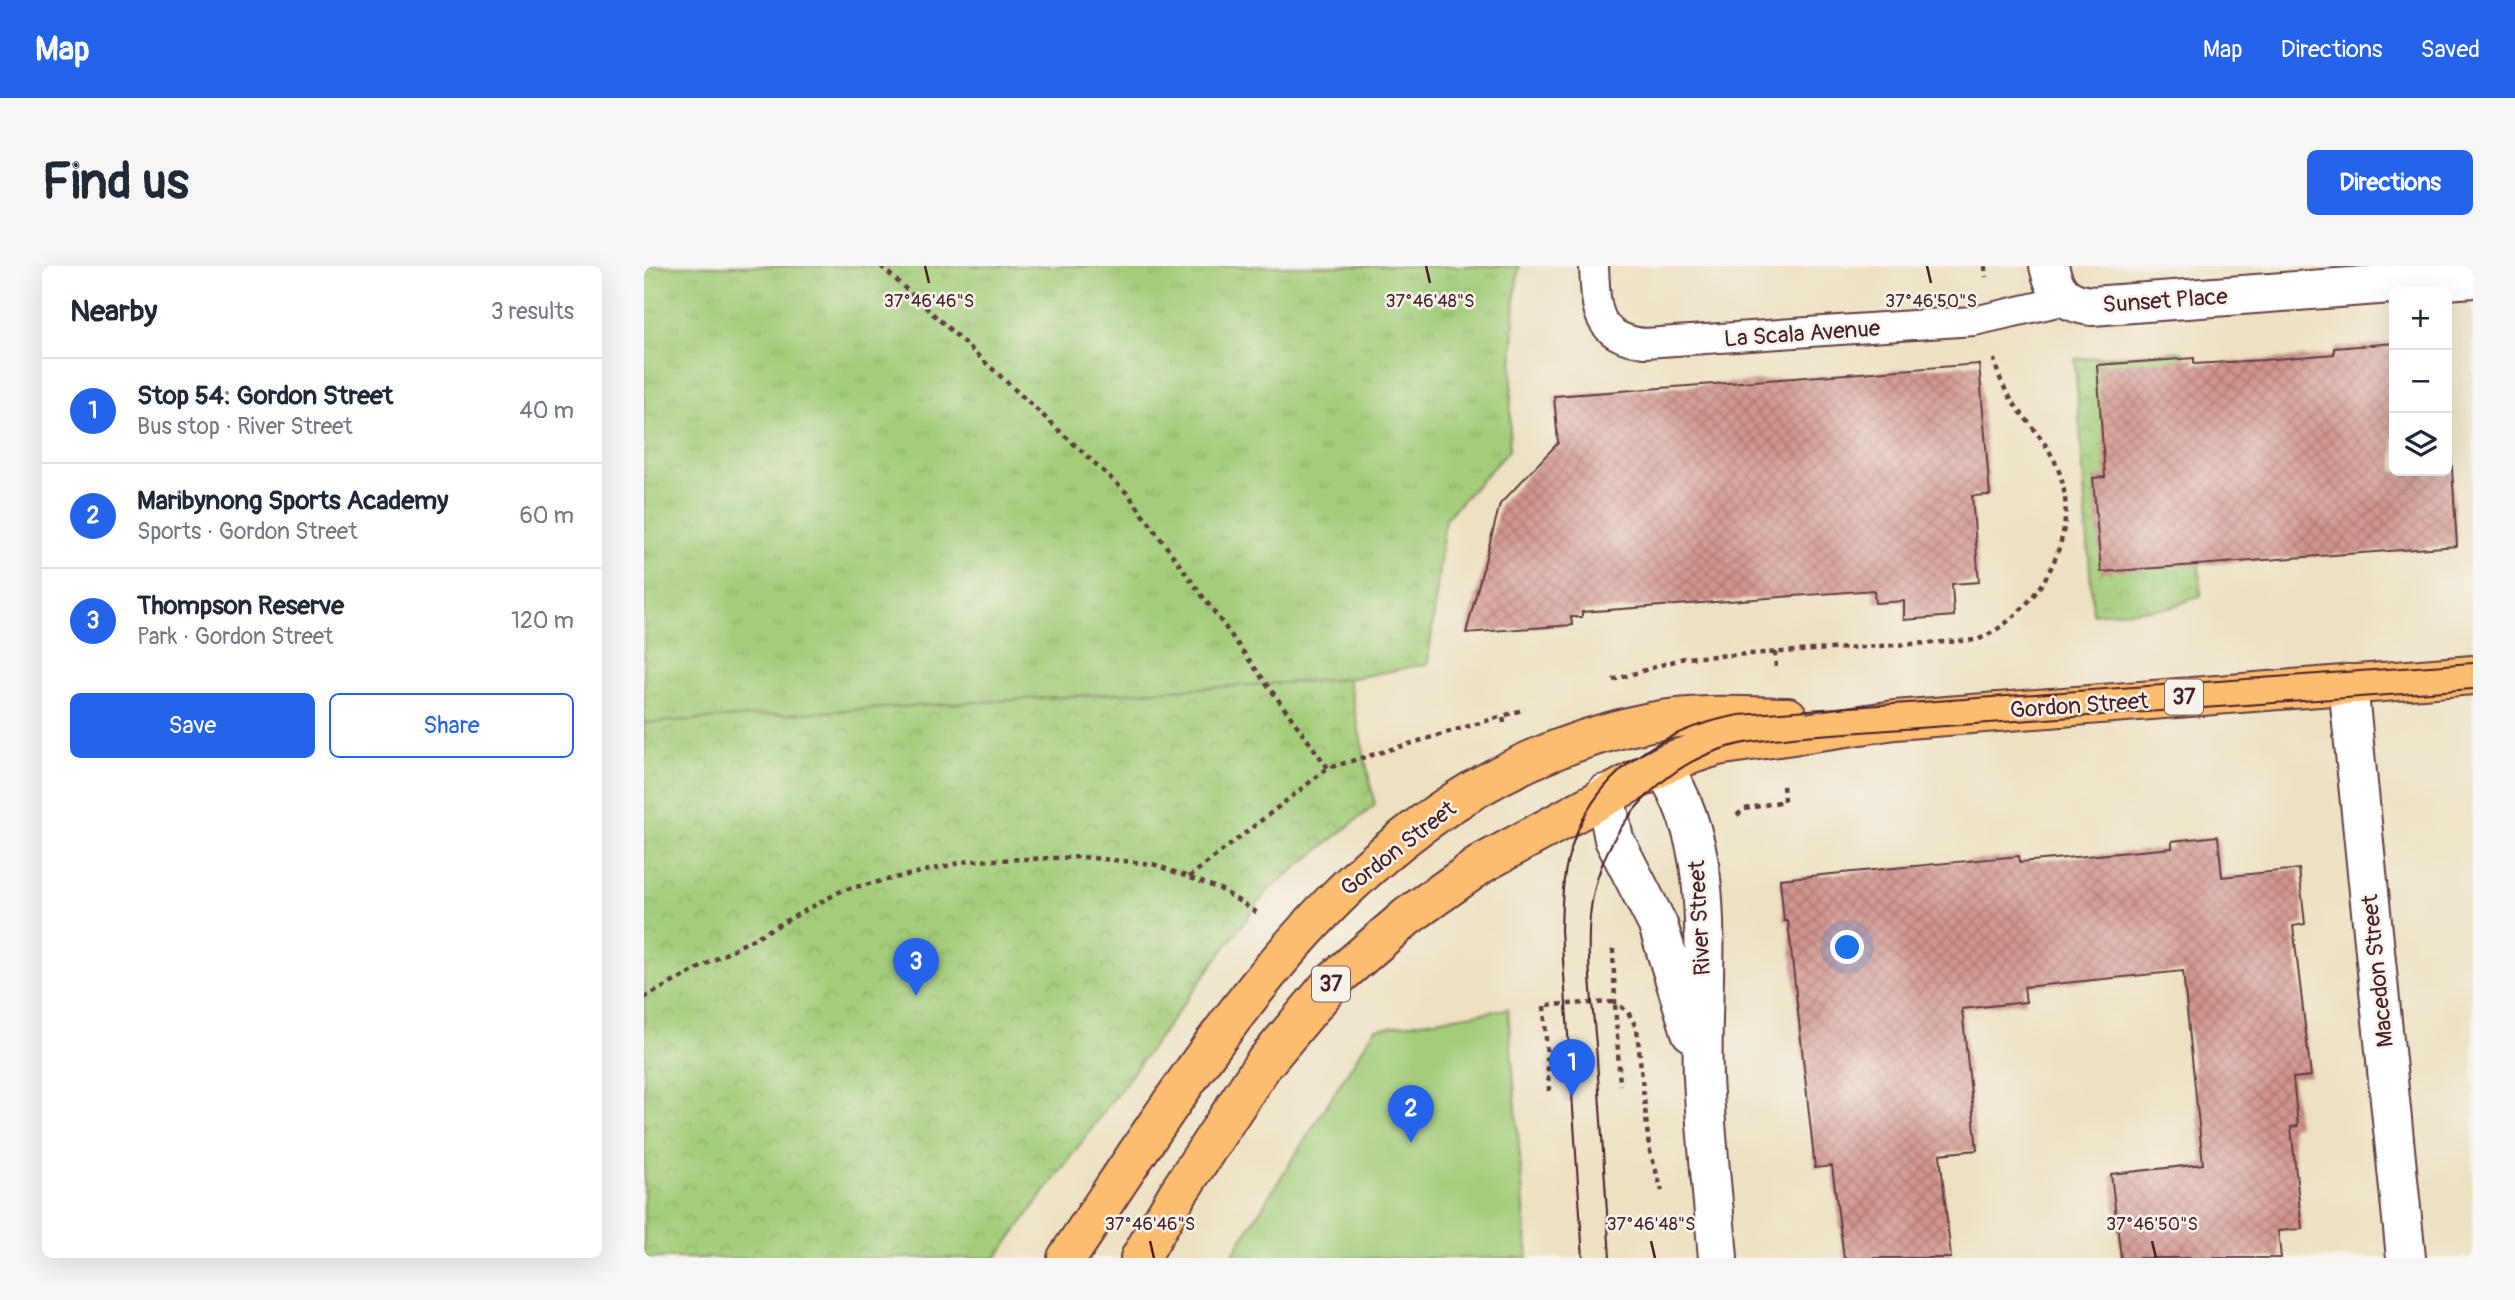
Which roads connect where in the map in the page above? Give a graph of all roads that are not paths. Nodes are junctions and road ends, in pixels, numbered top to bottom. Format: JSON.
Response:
{"nodes":[{"id":1,"x":1594,"y":266,"type":"edge"},
{"id":2,"x":2049,"y":266,"type":"edge"},
{"id":3,"x":2473,"y":278,"type":"edge"},
{"id":4,"x":2067,"y":300,"type":"junction"},
{"id":5,"x":2473,"y":676,"type":"edge"},
{"id":6,"x":2348,"y":684,"type":"junction"},
{"id":7,"x":1895,"y":720,"type":"junction"},
{"id":8,"x":1617,"y":731,"type":"junction"},
{"id":9,"x":1662,"y":766,"type":"junction"},
{"id":10,"x":1605,"y":794,"type":"junction"},
{"id":11,"x":1703,"y":1077,"type":"junction"},
{"id":12,"x":1067,"y":1258,"type":"edge"},
{"id":13,"x":1140,"y":1258,"type":"edge"},
{"id":14,"x":1717,"y":1258,"type":"edge"},
{"id":15,"x":2406,"y":1258,"type":"edge"}],
"edges":[{"from":1,"to":4,"type":"lane","name":"La Scala Avenue"},
{"from":2,"to":4,"type":"street"},
{"from":3,"to":4,"type":"street","name":"Sunset Place"},
{"from":5,"to":6,"type":"main road","name":"Gordon Street","number":"37"},
{"from":6,"to":7,"type":"main road","name":"Gordon Street","number":"37"},
{"from":6,"to":15,"type":"street","name":"Macedon Street"},
{"from":7,"to":8,"type":"main road","name":"Gordon Street","number":"37"},
{"from":7,"to":9,"type":"main road","name":"Gordon Street","number":"37"},
{"from":8,"to":9,"type":"main road"},
{"from":8,"to":10,"type":"main road"},
{"from":8,"to":12,"type":"main road","name":"Gordon Street","number":"37"},
{"from":9,"to":10,"type":"main road","number":"37"},
{"from":9,"to":11,"type":"street","name":"River Street"},
{"from":10,"to":11,"type":"street","name":"River Street"},
{"from":10,"to":13,"type":"main road","number":"37"},
{"from":11,"to":14,"type":"street","name":"River Street"}]}
